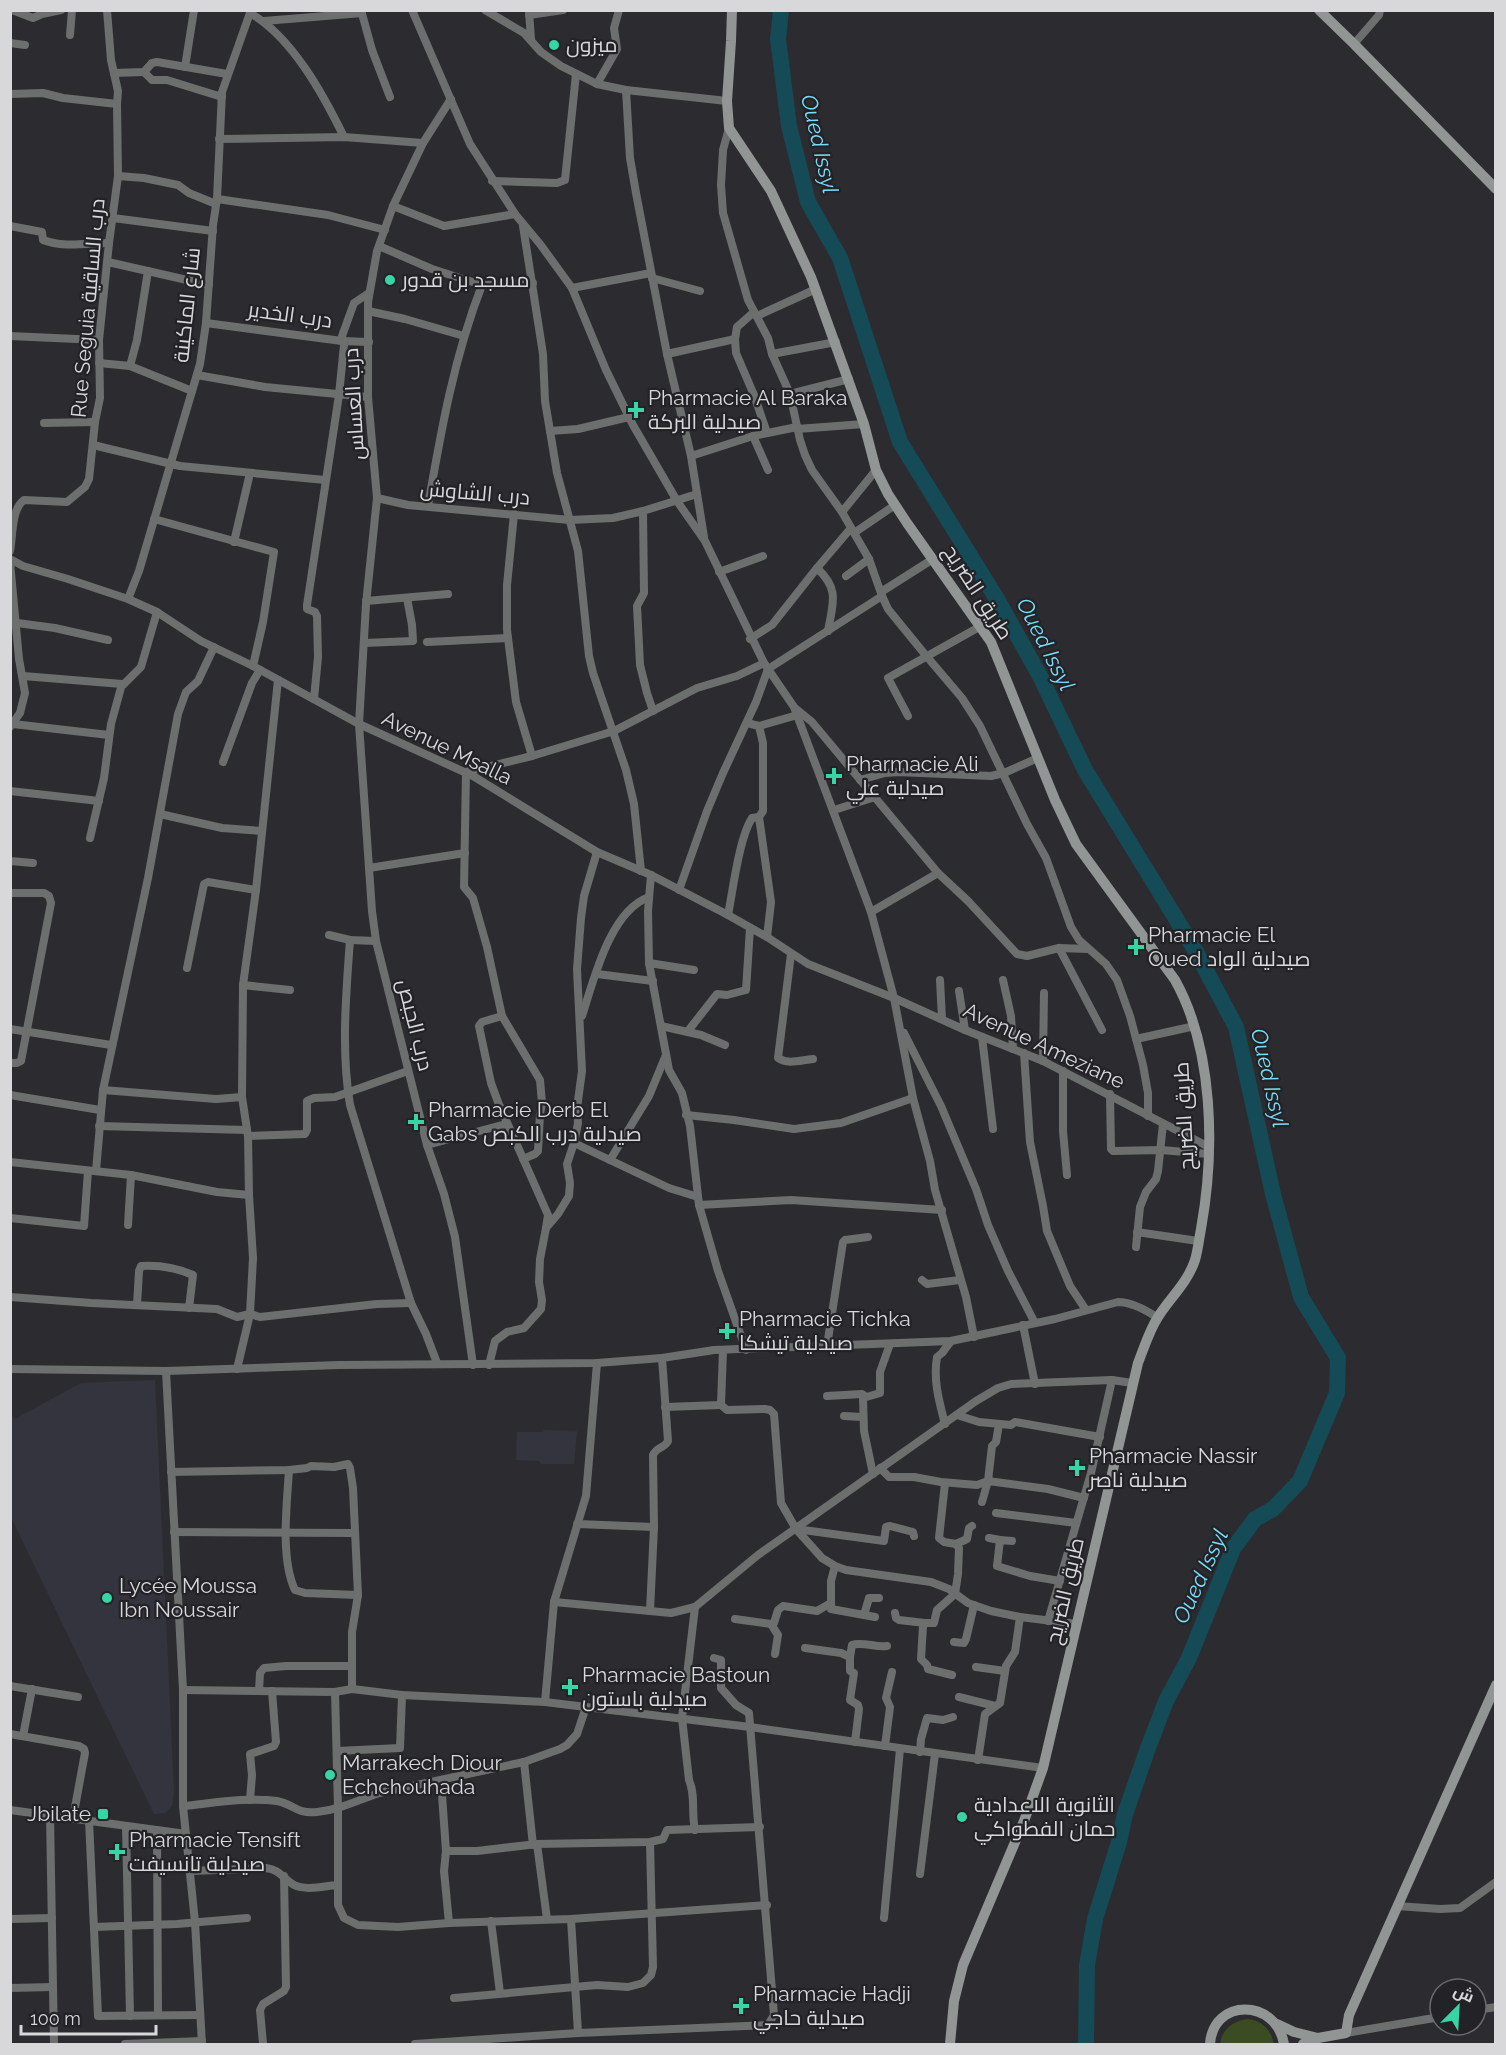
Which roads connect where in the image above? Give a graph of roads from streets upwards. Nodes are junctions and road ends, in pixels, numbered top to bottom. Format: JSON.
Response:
{"nodes":[{"id":1,"x":12,"y":10,"type":"edge"},
{"id":2,"x":61,"y":10,"type":"edge"},
{"id":3,"x":72,"y":10,"type":"edge"},
{"id":4,"x":107,"y":10,"type":"edge"},
{"id":5,"x":194,"y":10,"type":"edge"},
{"id":6,"x":412,"y":10,"type":"edge"},
{"id":7,"x":485,"y":10,"type":"edge"},
{"id":8,"x":563,"y":10,"type":"edge"},
{"id":9,"x":619,"y":10,"type":"edge"},
{"id":10,"x":732,"y":10,"type":"edge"},
{"id":11,"x":1318,"y":10,"type":"edge"},
{"id":12,"x":1380,"y":10,"type":"edge"},
{"id":13,"x":251,"y":11,"type":"edge"},
{"id":14,"x":361,"y":12,"type":"edge"},
{"id":15,"x":529,"y":13,"type":"edge"},
{"id":16,"x":264,"y":21,"type":"junction"},
{"id":17,"x":70,"y":35,"type":"dead end"},
{"id":18,"x":531,"y":39,"type":"junction"},
{"id":19,"x":10,"y":43,"type":"edge"},
{"id":20,"x":1354,"y":44,"type":"junction"},
{"id":21,"x":25,"y":45,"type":"dead end"},
{"id":22,"x":185,"y":68,"type":"junction"},
{"id":23,"x":144,"y":72,"type":"junction"},
{"id":24,"x":114,"y":73,"type":"junction"},
{"id":25,"x":227,"y":74,"type":"junction"},
{"id":26,"x":576,"y":74,"type":"junction"},
{"id":27,"x":597,"y":84,"type":"junction"},
{"id":28,"x":626,"y":90,"type":"junction"},
{"id":29,"x":10,"y":94,"type":"edge"},
{"id":30,"x":222,"y":96,"type":"junction"},
{"id":31,"x":390,"y":97,"type":"dead end"},
{"id":32,"x":450,"y":99,"type":"junction"},
{"id":33,"x":727,"y":101,"type":"junction"},
{"id":34,"x":117,"y":104,"type":"junction"},
{"id":35,"x":729,"y":128,"type":"junction"},
{"id":36,"x":344,"y":136,"type":"junction"},
{"id":37,"x":219,"y":139,"type":"junction"},
{"id":38,"x":423,"y":142,"type":"junction"},
{"id":39,"x":118,"y":176,"type":"junction"},
{"id":40,"x":492,"y":181,"type":"junction"},
{"id":41,"x":1496,"y":189,"type":"edge"},
{"id":42,"x":217,"y":202,"type":"junction"},
{"id":43,"x":393,"y":206,"type":"junction"},
{"id":44,"x":515,"y":214,"type":"junction"},
{"id":45,"x":113,"y":218,"type":"junction"},
{"id":46,"x":10,"y":225,"type":"edge"},
{"id":47,"x":522,"y":225,"type":"junction"},
{"id":48,"x":385,"y":230,"type":"junction"},
{"id":49,"x":213,"y":231,"type":"junction"},
{"id":50,"x":109,"y":243,"type":"junction"},
{"id":51,"x":379,"y":246,"type":"junction"},
{"id":52,"x":108,"y":262,"type":"junction"},
{"id":53,"x":148,"y":271,"type":"junction"},
{"id":54,"x":651,"y":275,"type":"junction"},
{"id":55,"x":533,"y":283,"type":"junction"},
{"id":56,"x":209,"y":285,"type":"junction"},
{"id":57,"x":482,"y":285,"type":"junction"},
{"id":58,"x":572,"y":288,"type":"junction"},
{"id":59,"x":816,"y":289,"type":"junction"},
{"id":60,"x":700,"y":291,"type":"dead end"},
{"id":61,"x":369,"y":293,"type":"junction"},
{"id":62,"x":368,"y":311,"type":"junction"},
{"id":63,"x":755,"y":314,"type":"junction"},
{"id":64,"x":206,"y":323,"type":"junction"},
{"id":65,"x":10,"y":336,"type":"edge"},
{"id":66,"x":464,"y":336,"type":"junction"},
{"id":67,"x":735,"y":339,"type":"junction"},
{"id":68,"x":99,"y":340,"type":"junction"},
{"id":69,"x":342,"y":341,"type":"junction"},
{"id":70,"x":369,"y":342,"type":"junction"},
{"id":71,"x":836,"y":342,"type":"junction"},
{"id":72,"x":667,"y":354,"type":"junction"},
{"id":73,"x":772,"y":354,"type":"junction"},
{"id":74,"x":99,"y":363,"type":"junction"},
{"id":75,"x":130,"y":366,"type":"junction"},
{"id":76,"x":197,"y":375,"type":"junction"},
{"id":77,"x":849,"y":379,"type":"junction"},
{"id":78,"x":192,"y":391,"type":"junction"},
{"id":79,"x":790,"y":394,"type":"junction"},
{"id":80,"x":339,"y":395,"type":"junction"},
{"id":81,"x":368,"y":397,"type":"junction"},
{"id":82,"x":629,"y":417,"type":"junction"},
{"id":83,"x":95,"y":422,"type":"junction"},
{"id":84,"x":44,"y":423,"type":"dead end"},
{"id":85,"x":864,"y":424,"type":"junction"},
{"id":86,"x":797,"y":428,"type":"junction"},
{"id":87,"x":550,"y":431,"type":"junction"},
{"id":88,"x":767,"y":433,"type":"junction"},
{"id":89,"x":753,"y":435,"type":"junction"},
{"id":90,"x":93,"y":445,"type":"junction"},
{"id":91,"x":691,"y":456,"type":"junction"},
{"id":92,"x":170,"y":464,"type":"junction"},
{"id":93,"x":768,"y":470,"type":"dead end"},
{"id":94,"x":876,"y":470,"type":"junction"},
{"id":95,"x":249,"y":473,"type":"junction"},
{"id":96,"x":325,"y":480,"type":"junction"},
{"id":97,"x":697,"y":494,"type":"junction"},
{"id":98,"x":377,"y":498,"type":"junction"},
{"id":99,"x":677,"y":501,"type":"junction"},
{"id":100,"x":895,"y":504,"type":"junction"},
{"id":101,"x":428,"y":506,"type":"junction"},
{"id":102,"x":643,"y":511,"type":"junction"},
{"id":103,"x":842,"y":513,"type":"junction"},
{"id":104,"x":514,"y":514,"type":"junction"},
{"id":105,"x":154,"y":519,"type":"junction"},
{"id":106,"x":570,"y":520,"type":"junction"},
{"id":107,"x":852,"y":530,"type":"junction"},
{"id":108,"x":705,"y":541,"type":"junction"},
{"id":109,"x":234,"y":542,"type":"junction"},
{"id":110,"x":10,"y":551,"type":"edge"},
{"id":111,"x":764,"y":556,"type":"dead end"},
{"id":112,"x":869,"y":559,"type":"junction"},
{"id":113,"x":933,"y":559,"type":"junction"},
{"id":114,"x":10,"y":561,"type":"edge"},
{"id":115,"x":817,"y":568,"type":"junction"},
{"id":116,"x":719,"y":572,"type":"junction"},
{"id":117,"x":846,"y":576,"type":"dead end"},
{"id":118,"x":448,"y":594,"type":"dead end"},
{"id":119,"x":881,"y":594,"type":"junction"},
{"id":120,"x":407,"y":598,"type":"junction"},
{"id":121,"x":128,"y":599,"type":"junction"},
{"id":122,"x":366,"y":601,"type":"junction"},
{"id":123,"x":157,"y":612,"type":"junction"},
{"id":124,"x":17,"y":623,"type":"junction"},
{"id":125,"x":981,"y":626,"type":"junction"},
{"id":126,"x":828,"y":631,"type":"junction"},
{"id":127,"x":508,"y":638,"type":"junction"},
{"id":128,"x":750,"y":639,"type":"junction"},
{"id":129,"x":108,"y":640,"type":"dead end"},
{"id":130,"x":427,"y":642,"type":"dead end"},
{"id":131,"x":364,"y":643,"type":"junction"},
{"id":132,"x":214,"y":647,"type":"junction"},
{"id":133,"x":15,"y":651,"type":"edge"},
{"id":134,"x":926,"y":657,"type":"junction"},
{"id":135,"x":766,"y":666,"type":"junction"},
{"id":136,"x":256,"y":668,"type":"junction"},
{"id":137,"x":23,"y":676,"type":"junction"},
{"id":138,"x":278,"y":680,"type":"junction"},
{"id":139,"x":122,"y":684,"type":"junction"},
{"id":140,"x":314,"y":699,"type":"junction"},
{"id":141,"x":653,"y":711,"type":"junction"},
{"id":142,"x":798,"y":712,"type":"junction"},
{"id":143,"x":908,"y":716,"type":"dead end"},
{"id":144,"x":747,"y":723,"type":"junction"},
{"id":145,"x":359,"y":724,"type":"junction"},
{"id":146,"x":12,"y":726,"type":"edge"},
{"id":147,"x":759,"y":726,"type":"junction"},
{"id":148,"x":614,"y":731,"type":"junction"},
{"id":149,"x":109,"y":735,"type":"junction"},
{"id":150,"x":532,"y":756,"type":"junction"},
{"id":151,"x":1038,"y":758,"type":"junction"},
{"id":152,"x":223,"y":762,"type":"dead end"},
{"id":153,"x":466,"y":772,"type":"junction"},
{"id":154,"x":1004,"y":773,"type":"junction"},
{"id":155,"x":860,"y":780,"type":"junction"},
{"id":156,"x":10,"y":791,"type":"edge"},
{"id":157,"x":875,"y":797,"type":"junction"},
{"id":158,"x":99,"y":801,"type":"junction"},
{"id":159,"x":834,"y":810,"type":"junction"},
{"id":160,"x":160,"y":814,"type":"junction"},
{"id":161,"x":759,"y":816,"type":"junction"},
{"id":162,"x":262,"y":831,"type":"junction"},
{"id":163,"x":90,"y":838,"type":"dead end"},
{"id":164,"x":597,"y":852,"type":"junction"},
{"id":165,"x":465,"y":853,"type":"junction"},
{"id":166,"x":10,"y":861,"type":"edge"},
{"id":167,"x":33,"y":863,"type":"dead end"},
{"id":168,"x":369,"y":868,"type":"junction"},
{"id":169,"x":641,"y":871,"type":"junction"},
{"id":170,"x":938,"y":873,"type":"junction"},
{"id":171,"x":651,"y":874,"type":"junction"},
{"id":172,"x":256,"y":890,"type":"junction"},
{"id":173,"x":679,"y":890,"type":"junction"},
{"id":174,"x":10,"y":893,"type":"edge"},
{"id":175,"x":649,"y":897,"type":"junction"},
{"id":176,"x":871,"y":912,"type":"junction"},
{"id":177,"x":728,"y":915,"type":"junction"},
{"id":178,"x":750,"y":927,"type":"junction"},
{"id":179,"x":329,"y":935,"type":"dead end"},
{"id":180,"x":767,"y":937,"type":"junction"},
{"id":181,"x":350,"y":940,"type":"junction"},
{"id":182,"x":376,"y":941,"type":"junction"},
{"id":183,"x":1059,"y":948,"type":"junction"},
{"id":184,"x":1089,"y":949,"type":"junction"},
{"id":185,"x":791,"y":954,"type":"junction"},
{"id":186,"x":649,"y":963,"type":"junction"},
{"id":187,"x":187,"y":968,"type":"dead end"},
{"id":188,"x":694,"y":970,"type":"dead end"},
{"id":189,"x":597,"y":974,"type":"junction"},
{"id":190,"x":940,"y":980,"type":"dead end"},
{"id":191,"x":1003,"y":980,"type":"dead end"},
{"id":192,"x":653,"y":981,"type":"junction"},
{"id":193,"x":243,"y":985,"type":"junction"},
{"id":194,"x":290,"y":990,"type":"dead end"},
{"id":195,"x":959,"y":991,"type":"dead end"},
{"id":196,"x":1044,"y":993,"type":"dead end"},
{"id":197,"x":894,"y":998,"type":"junction"},
{"id":198,"x":502,"y":1016,"type":"junction"},
{"id":199,"x":942,"y":1019,"type":"junction"},
{"id":200,"x":580,"y":1022,"type":"junction"},
{"id":201,"x":661,"y":1026,"type":"junction"},
{"id":202,"x":1195,"y":1026,"type":"junction"},
{"id":203,"x":900,"y":1027,"type":"junction"},
{"id":204,"x":10,"y":1029,"type":"edge"},
{"id":205,"x":965,"y":1030,"type":"junction"},
{"id":206,"x":1102,"y":1030,"type":"dead end"},
{"id":207,"x":27,"y":1031,"type":"junction"},
{"id":208,"x":688,"y":1032,"type":"junction"},
{"id":209,"x":982,"y":1036,"type":"junction"},
{"id":210,"x":1136,"y":1038,"type":"junction"},
{"id":211,"x":111,"y":1045,"type":"junction"},
{"id":212,"x":725,"y":1045,"type":"dead end"},
{"id":213,"x":1013,"y":1049,"type":"junction"},
{"id":214,"x":1024,"y":1053,"type":"junction"},
{"id":215,"x":666,"y":1054,"type":"junction"},
{"id":216,"x":813,"y":1059,"type":"dead end"},
{"id":217,"x":1043,"y":1061,"type":"junction"},
{"id":218,"x":10,"y":1063,"type":"edge"},
{"id":219,"x":408,"y":1071,"type":"junction"},
{"id":220,"x":1063,"y":1071,"type":"junction"},
{"id":221,"x":103,"y":1090,"type":"junction"},
{"id":222,"x":348,"y":1091,"type":"junction"},
{"id":223,"x":1110,"y":1094,"type":"junction"},
{"id":224,"x":10,"y":1095,"type":"edge"},
{"id":225,"x":242,"y":1097,"type":"junction"},
{"id":226,"x":913,"y":1098,"type":"junction"},
{"id":227,"x":100,"y":1110,"type":"junction"},
{"id":228,"x":686,"y":1115,"type":"junction"},
{"id":229,"x":1148,"y":1116,"type":"junction"},
{"id":230,"x":506,"y":1124,"type":"junction"},
{"id":231,"x":1163,"y":1124,"type":"junction"},
{"id":232,"x":99,"y":1126,"type":"junction"},
{"id":233,"x":993,"y":1130,"type":"dead end"},
{"id":234,"x":248,"y":1133,"type":"junction"},
{"id":235,"x":574,"y":1143,"type":"junction"},
{"id":236,"x":427,"y":1145,"type":"junction"},
{"id":237,"x":1161,"y":1150,"type":"junction"},
{"id":238,"x":1209,"y":1151,"type":"junction"},
{"id":239,"x":523,"y":1159,"type":"junction"},
{"id":240,"x":610,"y":1160,"type":"junction"},
{"id":241,"x":10,"y":1162,"type":"edge"},
{"id":242,"x":92,"y":1171,"type":"junction"},
{"id":243,"x":131,"y":1175,"type":"junction"},
{"id":244,"x":1066,"y":1175,"type":"dead end"},
{"id":245,"x":249,"y":1195,"type":"junction"},
{"id":246,"x":699,"y":1201,"type":"junction"},
{"id":247,"x":942,"y":1210,"type":"junction"},
{"id":248,"x":10,"y":1218,"type":"edge"},
{"id":249,"x":128,"y":1225,"type":"dead end"},
{"id":250,"x":546,"y":1228,"type":"junction"},
{"id":251,"x":1137,"y":1232,"type":"junction"},
{"id":252,"x":868,"y":1237,"type":"dead end"},
{"id":253,"x":1198,"y":1241,"type":"junction"},
{"id":254,"x":1136,"y":1247,"type":"dead end"},
{"id":255,"x":922,"y":1280,"type":"dead end"},
{"id":256,"x":960,"y":1280,"type":"junction"},
{"id":257,"x":10,"y":1297,"type":"edge"},
{"id":258,"x":411,"y":1303,"type":"junction"},
{"id":259,"x":137,"y":1305,"type":"junction"},
{"id":260,"x":189,"y":1308,"type":"junction"},
{"id":261,"x":1086,"y":1310,"type":"junction"},
{"id":262,"x":250,"y":1314,"type":"junction"},
{"id":263,"x":1158,"y":1318,"type":"junction"},
{"id":264,"x":1035,"y":1323,"type":"junction"},
{"id":265,"x":1023,"y":1325,"type":"junction"},
{"id":266,"x":974,"y":1337,"type":"junction"},
{"id":267,"x":951,"y":1341,"type":"junction"},
{"id":268,"x":890,"y":1344,"type":"junction"},
{"id":269,"x":827,"y":1346,"type":"junction"},
{"id":270,"x":723,"y":1350,"type":"junction"},
{"id":271,"x":746,"y":1350,"type":"junction"},
{"id":272,"x":662,"y":1358,"type":"junction"},
{"id":273,"x":437,"y":1363,"type":"junction"},
{"id":274,"x":597,"y":1363,"type":"junction"},
{"id":275,"x":473,"y":1365,"type":"junction"},
{"id":276,"x":489,"y":1365,"type":"junction"},
{"id":277,"x":237,"y":1369,"type":"junction"},
{"id":278,"x":10,"y":1370,"type":"edge"},
{"id":279,"x":166,"y":1371,"type":"junction"},
{"id":280,"x":1112,"y":1380,"type":"junction"},
{"id":281,"x":1132,"y":1383,"type":"junction"},
{"id":282,"x":1035,"y":1384,"type":"junction"},
{"id":283,"x":827,"y":1396,"type":"dead end"},
{"id":284,"x":865,"y":1396,"type":"junction"},
{"id":285,"x":721,"y":1405,"type":"junction"},
{"id":286,"x":665,"y":1407,"type":"junction"},
{"id":287,"x":957,"y":1415,"type":"junction"},
{"id":288,"x":844,"y":1416,"type":"dead end"},
{"id":289,"x":862,"y":1417,"type":"junction"},
{"id":290,"x":945,"y":1424,"type":"junction"},
{"id":291,"x":999,"y":1424,"type":"junction"},
{"id":292,"x":1100,"y":1437,"type":"junction"},
{"id":293,"x":880,"y":1468,"type":"junction"},
{"id":294,"x":289,"y":1470,"type":"junction"},
{"id":295,"x":171,"y":1472,"type":"junction"},
{"id":296,"x":873,"y":1474,"type":"junction"},
{"id":297,"x":988,"y":1481,"type":"junction"},
{"id":298,"x":945,"y":1483,"type":"junction"},
{"id":299,"x":1084,"y":1498,"type":"junction"},
{"id":300,"x":982,"y":1502,"type":"dead end"},
{"id":301,"x":996,"y":1513,"type":"dead end"},
{"id":302,"x":1076,"y":1523,"type":"junction"},
{"id":303,"x":577,"y":1524,"type":"junction"},
{"id":304,"x":972,"y":1526,"type":"dead end"},
{"id":305,"x":654,"y":1527,"type":"junction"},
{"id":306,"x":796,"y":1529,"type":"junction"},
{"id":307,"x":174,"y":1532,"type":"junction"},
{"id":308,"x":285,"y":1533,"type":"junction"},
{"id":309,"x":354,"y":1533,"type":"junction"},
{"id":310,"x":914,"y":1536,"type":"dead end"},
{"id":311,"x":989,"y":1538,"type":"dead end"},
{"id":312,"x":1000,"y":1540,"type":"junction"},
{"id":313,"x":1012,"y":1541,"type":"dead end"},
{"id":314,"x":956,"y":1544,"type":"junction"},
{"id":315,"x":835,"y":1566,"type":"junction"},
{"id":316,"x":1060,"y":1581,"type":"junction"},
{"id":317,"x":955,"y":1594,"type":"junction"},
{"id":318,"x":358,"y":1595,"type":"junction"},
{"id":319,"x":879,"y":1598,"type":"dead end"},
{"id":320,"x":554,"y":1602,"type":"junction"},
{"id":321,"x":831,"y":1603,"type":"junction"},
{"id":322,"x":974,"y":1605,"type":"junction"},
{"id":323,"x":695,"y":1607,"type":"junction"},
{"id":324,"x":650,"y":1611,"type":"junction"},
{"id":325,"x":895,"y":1613,"type":"dead end"},
{"id":326,"x":864,"y":1615,"type":"junction"},
{"id":327,"x":875,"y":1617,"type":"dead end"},
{"id":328,"x":1020,"y":1617,"type":"junction"},
{"id":329,"x":735,"y":1619,"type":"dead end"},
{"id":330,"x":1048,"y":1621,"type":"junction"},
{"id":331,"x":925,"y":1623,"type":"junction"},
{"id":332,"x":771,"y":1624,"type":"junction"},
{"id":333,"x":1077,"y":1624,"type":"junction"},
{"id":334,"x":954,"y":1642,"type":"dead end"},
{"id":335,"x":887,"y":1646,"type":"dead end"},
{"id":336,"x":805,"y":1648,"type":"dead end"},
{"id":337,"x":775,"y":1654,"type":"dead end"},
{"id":338,"x":850,"y":1657,"type":"junction"},
{"id":339,"x":714,"y":1658,"type":"dead end"},
{"id":340,"x":352,"y":1666,"type":"junction"},
{"id":341,"x":976,"y":1667,"type":"dead end"},
{"id":342,"x":1005,"y":1671,"type":"junction"},
{"id":343,"x":892,"y":1672,"type":"dead end"},
{"id":344,"x":952,"y":1674,"type":"dead end"},
{"id":345,"x":1496,"y":1685,"type":"edge"},
{"id":346,"x":10,"y":1686,"type":"edge"},
{"id":347,"x":32,"y":1689,"type":"junction"},
{"id":348,"x":352,"y":1689,"type":"junction"},
{"id":349,"x":183,"y":1690,"type":"junction"},
{"id":350,"x":259,"y":1691,"type":"junction"},
{"id":351,"x":272,"y":1691,"type":"junction"},
{"id":352,"x":335,"y":1692,"type":"junction"},
{"id":353,"x":402,"y":1695,"type":"junction"},
{"id":354,"x":78,"y":1697,"type":"dead end"},
{"id":355,"x":959,"y":1697,"type":"dead end"},
{"id":356,"x":545,"y":1702,"type":"junction"},
{"id":357,"x":995,"y":1706,"type":"junction"},
{"id":358,"x":586,"y":1707,"type":"junction"},
{"id":359,"x":953,"y":1717,"type":"dead end"},
{"id":360,"x":682,"y":1718,"type":"junction"},
{"id":361,"x":750,"y":1727,"type":"junction"},
{"id":362,"x":10,"y":1734,"type":"edge"},
{"id":363,"x":24,"y":1736,"type":"junction"},
{"id":364,"x":855,"y":1742,"type":"junction"},
{"id":365,"x":885,"y":1746,"type":"junction"},
{"id":366,"x":900,"y":1749,"type":"junction"},
{"id":367,"x":337,"y":1752,"type":"junction"},
{"id":368,"x":921,"y":1752,"type":"junction"},
{"id":369,"x":935,"y":1754,"type":"junction"},
{"id":370,"x":978,"y":1760,"type":"junction"},
{"id":371,"x":524,"y":1762,"type":"junction"},
{"id":372,"x":1043,"y":1768,"type":"junction"},
{"id":373,"x":441,"y":1781,"type":"junction"},
{"id":374,"x":250,"y":1800,"type":"junction"},
{"id":375,"x":183,"y":1806,"type":"junction"},
{"id":376,"x":338,"y":1809,"type":"junction"},
{"id":377,"x":10,"y":1810,"type":"edge"},
{"id":378,"x":50,"y":1815,"type":"junction"},
{"id":379,"x":73,"y":1818,"type":"junction"},
{"id":380,"x":89,"y":1821,"type":"junction"},
{"id":381,"x":126,"y":1826,"type":"junction"},
{"id":382,"x":760,"y":1827,"type":"junction"},
{"id":383,"x":157,"y":1830,"type":"junction"},
{"id":384,"x":695,"y":1830,"type":"junction"},
{"id":385,"x":186,"y":1834,"type":"junction"},
{"id":386,"x":650,"y":1842,"type":"junction"},
{"id":387,"x":535,"y":1844,"type":"junction"},
{"id":388,"x":446,"y":1851,"type":"junction"},
{"id":389,"x":191,"y":1871,"type":"junction"},
{"id":390,"x":920,"y":1874,"type":"dead end"},
{"id":391,"x":284,"y":1876,"type":"junction"},
{"id":392,"x":1496,"y":1882,"type":"edge"},
{"id":393,"x":337,"y":1885,"type":"junction"},
{"id":394,"x":767,"y":1905,"type":"junction"},
{"id":395,"x":1397,"y":1906,"type":"junction"},
{"id":396,"x":651,"y":1912,"type":"junction"},
{"id":397,"x":52,"y":1918,"type":"junction"},
{"id":398,"x":247,"y":1918,"type":"dead end"},
{"id":399,"x":884,"y":1918,"type":"dead end"},
{"id":400,"x":10,"y":1919,"type":"edge"},
{"id":401,"x":547,"y":1919,"type":"junction"},
{"id":402,"x":571,"y":1919,"type":"junction"},
{"id":403,"x":491,"y":1921,"type":"junction"},
{"id":404,"x":195,"y":1922,"type":"junction"},
{"id":405,"x":449,"y":1923,"type":"junction"},
{"id":406,"x":158,"y":1924,"type":"junction"},
{"id":407,"x":128,"y":1925,"type":"junction"},
{"id":408,"x":94,"y":1927,"type":"junction"},
{"id":409,"x":53,"y":1987,"type":"junction"},
{"id":410,"x":10,"y":1988,"type":"edge"},
{"id":411,"x":576,"y":1988,"type":"junction"},
{"id":412,"x":500,"y":1994,"type":"junction"},
{"id":413,"x":454,"y":1998,"type":"dead end"},
{"id":414,"x":200,"y":2014,"type":"junction"},
{"id":415,"x":130,"y":2016,"type":"junction"},
{"id":416,"x":158,"y":2016,"type":"junction"},
{"id":417,"x":1428,"y":2019,"type":"edge"},
{"id":418,"x":1277,"y":2024,"type":"junction"},
{"id":419,"x":578,"y":2032,"type":"junction"},
{"id":420,"x":1346,"y":2033,"type":"junction"},
{"id":421,"x":1318,"y":2038,"type":"junction"},
{"id":422,"x":202,"y":2043,"type":"edge"},
{"id":423,"x":1209,"y":2043,"type":"edge"},
{"id":424,"x":54,"y":2044,"type":"edge"},
{"id":425,"x":125,"y":2044,"type":"edge"},
{"id":426,"x":263,"y":2044,"type":"edge"},
{"id":427,"x":415,"y":2044,"type":"edge"},
{"id":428,"x":950,"y":2044,"type":"edge"},
{"id":429,"x":1284,"y":2044,"type":"edge"},
{"id":430,"x":1303,"y":2044,"type":"edge"}],
"edges":[{"from":1,"to":2,"type":"street"},
{"from":3,"to":17,"type":"street"},
{"from":4,"to":24,"type":"street","name":"Rue Seguia درب الساقية"},
{"from":5,"to":22,"type":"street"},
{"from":6,"to":32,"type":"street"},
{"from":7,"to":18,"type":"street"},
{"from":8,"to":15,"type":"street"},
{"from":9,"to":27,"type":"street"},
{"from":10,"to":33,"type":"street","name":"طريق الضريح"},
{"from":11,"to":20,"type":"street"},
{"from":12,"to":20,"type":"street"},
{"from":13,"to":16,"type":"street"},
{"from":13,"to":25,"type":"street","name":"شارع الماكينة"},
{"from":14,"to":16,"type":"street"},
{"from":14,"to":31,"type":"street"},
{"from":15,"to":18,"type":"street"},
{"from":16,"to":36,"type":"street"},
{"from":18,"to":26,"type":"street"},
{"from":19,"to":21,"type":"street"},
{"from":20,"to":41,"type":"street"},
{"from":22,"to":23,"type":"street"},
{"from":22,"to":25,"type":"street"},
{"from":23,"to":24,"type":"street"},
{"from":23,"to":30,"type":"street"},
{"from":24,"to":34,"type":"street","name":"Rue Seguia درب الساقية"},
{"from":25,"to":30,"type":"street","name":"شارع الماكينة"},
{"from":26,"to":27,"type":"street"},
{"from":26,"to":40,"type":"street"},
{"from":27,"to":28,"type":"street"},
{"from":28,"to":33,"type":"street"},
{"from":28,"to":54,"type":"street"},
{"from":29,"to":34,"type":"street"},
{"from":30,"to":37,"type":"street","name":"شارع الماكينة"},
{"from":32,"to":38,"type":"street","name":"درب العساس"},
{"from":32,"to":40,"type":"street"},
{"from":33,"to":35,"type":"street","name":"طريق الضريح"},
{"from":34,"to":39,"type":"street","name":"Rue Seguia درب الساقية"},
{"from":35,"to":59,"type":"street","name":"طريق الضريح"},
{"from":35,"to":63,"type":"street"},
{"from":36,"to":37,"type":"street"},
{"from":36,"to":38,"type":"street"},
{"from":37,"to":42,"type":"street","name":"شارع الماكينة"},
{"from":38,"to":43,"type":"street","name":"درب العساس"},
{"from":39,"to":42,"type":"street"},
{"from":39,"to":45,"type":"street","name":"Rue Seguia درب الساقية"},
{"from":40,"to":44,"type":"street"},
{"from":42,"to":48,"type":"street"},
{"from":42,"to":49,"type":"street","name":"شارع الماكينة"},
{"from":43,"to":44,"type":"street"},
{"from":43,"to":48,"type":"street","name":"درب العساس"},
{"from":44,"to":47,"type":"street"},
{"from":45,"to":49,"type":"street"},
{"from":45,"to":50,"type":"street","name":"Rue Seguia درب الساقية"},
{"from":46,"to":50,"type":"street"},
{"from":47,"to":55,"type":"street"},
{"from":47,"to":58,"type":"street"},
{"from":48,"to":51,"type":"street","name":"درب العساس"},
{"from":49,"to":56,"type":"street","name":"شارع الماكينة"},
{"from":50,"to":52,"type":"street","name":"Rue Seguia درب الساقية"},
{"from":51,"to":57,"type":"street"},
{"from":51,"to":61,"type":"street","name":"درب العساس"},
{"from":52,"to":53,"type":"street"},
{"from":52,"to":68,"type":"street","name":"Rue Seguia درب الساقية"},
{"from":53,"to":56,"type":"street"},
{"from":53,"to":75,"type":"street"},
{"from":54,"to":58,"type":"street"},
{"from":54,"to":60,"type":"street"},
{"from":54,"to":72,"type":"street"},
{"from":55,"to":57,"type":"street"},
{"from":55,"to":87,"type":"street"},
{"from":56,"to":64,"type":"street","name":"شارع الماكينة"},
{"from":57,"to":66,"type":"street"},
{"from":58,"to":82,"type":"street"},
{"from":59,"to":63,"type":"street"},
{"from":59,"to":71,"type":"street","name":"طريق الضريح"},
{"from":61,"to":62,"type":"street","name":"درب العساس"},
{"from":61,"to":69,"type":"street"},
{"from":62,"to":66,"type":"street"},
{"from":62,"to":70,"type":"street","name":"درب العساس"},
{"from":63,"to":67,"type":"street"},
{"from":63,"to":73,"type":"street"},
{"from":64,"to":69,"type":"street","name":"درب الخدير"},
{"from":64,"to":76,"type":"street","name":"شارع الماكينة"},
{"from":65,"to":68,"type":"street"},
{"from":66,"to":101,"type":"street"},
{"from":67,"to":72,"type":"street"},
{"from":67,"to":88,"type":"street"},
{"from":68,"to":74,"type":"street","name":"Rue Seguia درب الساقية"},
{"from":69,"to":70,"type":"street","name":"درب الخدير"},
{"from":69,"to":80,"type":"street"},
{"from":70,"to":81,"type":"street","name":"درب العساس"},
{"from":71,"to":73,"type":"street"},
{"from":71,"to":77,"type":"street","name":"طريق الضريح"},
{"from":72,"to":91,"type":"street"},
{"from":73,"to":79,"type":"street"},
{"from":74,"to":75,"type":"street"},
{"from":74,"to":83,"type":"street","name":"Rue Seguia درب الساقية"},
{"from":75,"to":78,"type":"street"},
{"from":76,"to":78,"type":"street","name":"شارع الماكينة"},
{"from":76,"to":80,"type":"street"},
{"from":77,"to":79,"type":"street"},
{"from":77,"to":85,"type":"street","name":"طريق الضريح"},
{"from":78,"to":92,"type":"street","name":"شارع الماكينة"},
{"from":79,"to":86,"type":"street"},
{"from":80,"to":81,"type":"street"},
{"from":80,"to":96,"type":"street"},
{"from":81,"to":98,"type":"street","name":"درب العساس"},
{"from":82,"to":87,"type":"street"},
{"from":82,"to":99,"type":"street"},
{"from":83,"to":84,"type":"street"},
{"from":83,"to":90,"type":"street","name":"Rue Seguia درب الساقية"},
{"from":85,"to":86,"type":"street"},
{"from":85,"to":94,"type":"street","name":"طريق الضريح"},
{"from":86,"to":88,"type":"street"},
{"from":86,"to":103,"type":"street"},
{"from":87,"to":106,"type":"street"},
{"from":88,"to":89,"type":"street"},
{"from":89,"to":91,"type":"street"},
{"from":89,"to":93,"type":"street"},
{"from":90,"to":92,"type":"street"},
{"from":90,"to":110,"type":"street","name":"Rue Seguia درب الساقية"},
{"from":91,"to":97,"type":"street"},
{"from":92,"to":95,"type":"street"},
{"from":92,"to":105,"type":"street","name":"شارع الماكينة"},
{"from":94,"to":100,"type":"street","name":"طريق الضريح"},
{"from":94,"to":103,"type":"street"},
{"from":95,"to":96,"type":"street"},
{"from":95,"to":109,"type":"street"},
{"from":96,"to":140,"type":"street"},
{"from":97,"to":99,"type":"street","name":"درب الشاوش"},
{"from":97,"to":108,"type":"street"},
{"from":98,"to":101,"type":"street","name":"درب الشاوش"},
{"from":98,"to":122,"type":"street","name":"درب العساس"},
{"from":99,"to":102,"type":"street","name":"درب الشاوش"},
{"from":99,"to":108,"type":"street"},
{"from":100,"to":107,"type":"street"},
{"from":100,"to":113,"type":"street","name":"طريق الضريح"},
{"from":101,"to":104,"type":"street","name":"درب الشاوش"},
{"from":102,"to":106,"type":"street","name":"درب الشاوش"},
{"from":102,"to":141,"type":"street"},
{"from":103,"to":107,"type":"street"},
{"from":104,"to":106,"type":"street","name":"درب الشاوش"},
{"from":104,"to":127,"type":"street"},
{"from":105,"to":109,"type":"street"},
{"from":105,"to":121,"type":"street","name":"شارع الماكينة"},
{"from":106,"to":148,"type":"street"},
{"from":107,"to":112,"type":"street"},
{"from":107,"to":115,"type":"street"},
{"from":108,"to":116,"type":"street"},
{"from":109,"to":136,"type":"street"},
{"from":111,"to":116,"type":"street"},
{"from":112,"to":117,"type":"street"},
{"from":112,"to":119,"type":"street"},
{"from":113,"to":119,"type":"street"},
{"from":113,"to":125,"type":"street","name":"طريق الضريح"},
{"from":114,"to":121,"type":"street","name":"Avenue Msalla"},
{"from":114,"to":124,"type":"street"},
{"from":115,"to":126,"type":"street"},
{"from":115,"to":128,"type":"street"},
{"from":116,"to":128,"type":"street"},
{"from":118,"to":120,"type":"street"},
{"from":119,"to":126,"type":"street"},
{"from":119,"to":134,"type":"street"},
{"from":120,"to":122,"type":"street"},
{"from":120,"to":131,"type":"street"},
{"from":121,"to":123,"type":"street","name":"Avenue Msalla"},
{"from":122,"to":131,"type":"street","name":"درب العساس"},
{"from":123,"to":132,"type":"street","name":"Avenue Msalla"},
{"from":123,"to":139,"type":"street"},
{"from":124,"to":129,"type":"street"},
{"from":124,"to":133,"type":"street"},
{"from":125,"to":134,"type":"street"},
{"from":125,"to":151,"type":"street","name":"طريق الضريح"},
{"from":126,"to":135,"type":"street"},
{"from":127,"to":130,"type":"street"},
{"from":127,"to":150,"type":"street"},
{"from":128,"to":135,"type":"street"},
{"from":131,"to":145,"type":"street","name":"درب العساس"},
{"from":132,"to":136,"type":"street","name":"Avenue Msalla"},
{"from":132,"to":160,"type":"street"},
{"from":133,"to":137,"type":"street"},
{"from":134,"to":143,"type":"street"},
{"from":134,"to":154,"type":"street"},
{"from":135,"to":141,"type":"street"},
{"from":135,"to":142,"type":"street"},
{"from":135,"to":144,"type":"street"},
{"from":136,"to":138,"type":"street","name":"Avenue Msalla"},
{"from":136,"to":152,"type":"street"},
{"from":137,"to":139,"type":"street"},
{"from":137,"to":146,"type":"street"},
{"from":138,"to":140,"type":"street","name":"Avenue Msalla"},
{"from":138,"to":162,"type":"street"},
{"from":139,"to":149,"type":"street"},
{"from":140,"to":145,"type":"street","name":"Avenue Msalla"},
{"from":141,"to":148,"type":"street"},
{"from":142,"to":147,"type":"street"},
{"from":142,"to":155,"type":"street"},
{"from":142,"to":159,"type":"street"},
{"from":144,"to":147,"type":"street"},
{"from":144,"to":173,"type":"street"},
{"from":145,"to":153,"type":"street","name":"Avenue Msalla"},
{"from":145,"to":168,"type":"street","name":"درب الجبص"},
{"from":146,"to":149,"type":"street"},
{"from":147,"to":161,"type":"street"},
{"from":148,"to":150,"type":"street"},
{"from":148,"to":169,"type":"street"},
{"from":149,"to":158,"type":"street"},
{"from":150,"to":153,"type":"street"},
{"from":151,"to":154,"type":"street"},
{"from":151,"to":202,"type":"street","name":"طريق الضريح"},
{"from":153,"to":164,"type":"street","name":"Avenue Msalla"},
{"from":153,"to":165,"type":"street"},
{"from":154,"to":155,"type":"street"},
{"from":154,"to":184,"type":"street"},
{"from":155,"to":157,"type":"street"},
{"from":156,"to":158,"type":"street"},
{"from":157,"to":159,"type":"street"},
{"from":157,"to":170,"type":"street"},
{"from":158,"to":163,"type":"street"},
{"from":159,"to":176,"type":"street"},
{"from":160,"to":162,"type":"street"},
{"from":160,"to":211,"type":"street"},
{"from":161,"to":177,"type":"street"},
{"from":161,"to":180,"type":"street"},
{"from":162,"to":172,"type":"street"},
{"from":164,"to":169,"type":"street","name":"Avenue Msalla"},
{"from":164,"to":200,"type":"street"},
{"from":165,"to":168,"type":"street"},
{"from":165,"to":198,"type":"street"},
{"from":166,"to":167,"type":"street"},
{"from":168,"to":182,"type":"street","name":"درب الجبص"},
{"from":169,"to":171,"type":"street","name":"Avenue Msalla"},
{"from":170,"to":176,"type":"street"},
{"from":170,"to":183,"type":"street"},
{"from":171,"to":173,"type":"street","name":"Avenue Msalla"},
{"from":171,"to":175,"type":"street"},
{"from":172,"to":187,"type":"street"},
{"from":172,"to":193,"type":"street"},
{"from":173,"to":177,"type":"street","name":"Avenue Msalla"},
{"from":174,"to":207,"type":"street"},
{"from":175,"to":186,"type":"street"},
{"from":175,"to":189,"type":"street"},
{"from":176,"to":197,"type":"street"},
{"from":177,"to":178,"type":"street","name":"Avenue Msalla"},
{"from":178,"to":180,"type":"street","name":"Avenue Msalla"},
{"from":178,"to":208,"type":"street"},
{"from":179,"to":181,"type":"street"},
{"from":180,"to":185,"type":"street","name":"Avenue Msalla"},
{"from":181,"to":182,"type":"street"},
{"from":181,"to":222,"type":"street"},
{"from":182,"to":219,"type":"street","name":"درب الجبص"},
{"from":183,"to":184,"type":"street"},
{"from":183,"to":206,"type":"street"},
{"from":184,"to":210,"type":"street"},
{"from":185,"to":197,"type":"street","name":"Avenue Msalla"},
{"from":185,"to":216,"type":"street"},
{"from":186,"to":188,"type":"street"},
{"from":186,"to":192,"type":"street"},
{"from":189,"to":192,"type":"street"},
{"from":189,"to":200,"type":"street"},
{"from":190,"to":199,"type":"street"},
{"from":191,"to":213,"type":"street"},
{"from":192,"to":201,"type":"street"},
{"from":193,"to":194,"type":"street"},
{"from":193,"to":225,"type":"street"},
{"from":195,"to":205,"type":"street"},
{"from":196,"to":217,"type":"street"},
{"from":197,"to":199,"type":"street","name":"Avenue Ameziane"},
{"from":197,"to":203,"type":"street"},
{"from":198,"to":230,"type":"street"},
{"from":198,"to":239,"type":"street"},
{"from":199,"to":205,"type":"street","name":"Avenue Ameziane"},
{"from":200,"to":235,"type":"street"},
{"from":201,"to":208,"type":"street"},
{"from":201,"to":215,"type":"street"},
{"from":202,"to":210,"type":"street"},
{"from":202,"to":238,"type":"street","name":"طريق الضريح"},
{"from":203,"to":226,"type":"street"},
{"from":203,"to":264,"type":"street"},
{"from":204,"to":207,"type":"street"},
{"from":205,"to":209,"type":"street","name":"Avenue Ameziane"},
{"from":207,"to":211,"type":"street"},
{"from":207,"to":218,"type":"street"},
{"from":208,"to":212,"type":"street"},
{"from":209,"to":213,"type":"street","name":"Avenue Ameziane"},
{"from":209,"to":233,"type":"street"},
{"from":210,"to":229,"type":"street"},
{"from":211,"to":221,"type":"street"},
{"from":213,"to":214,"type":"street","name":"Avenue Ameziane"},
{"from":214,"to":217,"type":"street","name":"Avenue Ameziane"},
{"from":214,"to":261,"type":"street"},
{"from":215,"to":228,"type":"street"},
{"from":215,"to":240,"type":"street"},
{"from":217,"to":220,"type":"street","name":"Avenue Ameziane"},
{"from":219,"to":222,"type":"street"},
{"from":219,"to":236,"type":"street","name":"درب الجبص"},
{"from":220,"to":223,"type":"street","name":"Avenue Ameziane"},
{"from":220,"to":244,"type":"street"},
{"from":221,"to":225,"type":"street"},
{"from":221,"to":227,"type":"street"},
{"from":222,"to":234,"type":"street"},
{"from":222,"to":258,"type":"street"},
{"from":223,"to":229,"type":"street","name":"Avenue Ameziane"},
{"from":223,"to":237,"type":"street"},
{"from":224,"to":227,"type":"street"},
{"from":225,"to":234,"type":"street"},
{"from":226,"to":228,"type":"street"},
{"from":226,"to":247,"type":"street"},
{"from":227,"to":232,"type":"street"},
{"from":228,"to":246,"type":"street"},
{"from":229,"to":231,"type":"street","name":"Avenue Ameziane"},
{"from":230,"to":236,"type":"street"},
{"from":230,"to":239,"type":"street"},
{"from":231,"to":237,"type":"street"},
{"from":231,"to":238,"type":"street","name":"Avenue Ameziane"},
{"from":232,"to":234,"type":"street"},
{"from":232,"to":242,"type":"street"},
{"from":234,"to":245,"type":"street"},
{"from":235,"to":240,"type":"street"},
{"from":235,"to":250,"type":"street"},
{"from":236,"to":275,"type":"street","name":"درب الجبص"},
{"from":237,"to":238,"type":"street"},
{"from":237,"to":251,"type":"street"},
{"from":238,"to":253,"type":"street","name":"طريق الضريح"},
{"from":239,"to":250,"type":"street"},
{"from":240,"to":246,"type":"street"},
{"from":241,"to":242,"type":"street"},
{"from":242,"to":243,"type":"street"},
{"from":242,"to":248,"type":"street"},
{"from":243,"to":245,"type":"street"},
{"from":243,"to":249,"type":"street"},
{"from":245,"to":262,"type":"street"},
{"from":246,"to":247,"type":"street"},
{"from":246,"to":271,"type":"street"},
{"from":247,"to":256,"type":"street"},
{"from":250,"to":276,"type":"street"},
{"from":251,"to":253,"type":"street"},
{"from":251,"to":254,"type":"street"},
{"from":252,"to":269,"type":"street"},
{"from":253,"to":263,"type":"street","name":"طريق الضريح"},
{"from":255,"to":256,"type":"street"},
{"from":256,"to":266,"type":"street"},
{"from":257,"to":259,"type":"street"},
{"from":258,"to":262,"type":"street"},
{"from":258,"to":273,"type":"street"},
{"from":259,"to":260,"type":"street"},
{"from":259,"to":260,"type":"street"},
{"from":260,"to":262,"type":"street"},
{"from":261,"to":263,"type":"street"},
{"from":261,"to":264,"type":"street"},
{"from":262,"to":277,"type":"street"},
{"from":263,"to":281,"type":"street","name":"طريق الضريح"},
{"from":264,"to":265,"type":"street"},
{"from":265,"to":266,"type":"street"},
{"from":265,"to":282,"type":"street"},
{"from":266,"to":267,"type":"street"},
{"from":267,"to":268,"type":"street"},
{"from":267,"to":290,"type":"street"},
{"from":268,"to":269,"type":"street"},
{"from":268,"to":284,"type":"street"},
{"from":269,"to":271,"type":"street"},
{"from":270,"to":271,"type":"street"},
{"from":270,"to":272,"type":"street"},
{"from":270,"to":285,"type":"street"},
{"from":272,"to":274,"type":"street"},
{"from":272,"to":286,"type":"street"},
{"from":273,"to":275,"type":"street"},
{"from":273,"to":277,"type":"street"},
{"from":274,"to":276,"type":"street"},
{"from":274,"to":303,"type":"street"},
{"from":275,"to":276,"type":"street"},
{"from":277,"to":279,"type":"street"},
{"from":278,"to":279,"type":"street"},
{"from":279,"to":295,"type":"street"},
{"from":280,"to":281,"type":"street"},
{"from":280,"to":282,"type":"street"},
{"from":280,"to":292,"type":"street"},
{"from":281,"to":333,"type":"street","name":"طريق الضريح"},
{"from":282,"to":287,"type":"street"},
{"from":283,"to":284,"type":"street"},
{"from":284,"to":289,"type":"street"},
{"from":285,"to":286,"type":"street"},
{"from":285,"to":306,"type":"street"},
{"from":286,"to":305,"type":"street"},
{"from":287,"to":290,"type":"street"},
{"from":287,"to":291,"type":"street"},
{"from":288,"to":289,"type":"street"},
{"from":289,"to":296,"type":"street"},
{"from":290,"to":293,"type":"street"},
{"from":291,"to":292,"type":"street"},
{"from":291,"to":297,"type":"street"},
{"from":292,"to":299,"type":"street"},
{"from":293,"to":296,"type":"street"},
{"from":293,"to":298,"type":"street"},
{"from":294,"to":295,"type":"street"},
{"from":294,"to":308,"type":"street"},
{"from":294,"to":309,"type":"street"},
{"from":295,"to":307,"type":"street"},
{"from":296,"to":306,"type":"street"},
{"from":297,"to":298,"type":"street"},
{"from":297,"to":299,"type":"street"},
{"from":297,"to":300,"type":"street"},
{"from":298,"to":314,"type":"street"},
{"from":299,"to":302,"type":"street"},
{"from":301,"to":302,"type":"street"},
{"from":302,"to":316,"type":"street"},
{"from":303,"to":305,"type":"street"},
{"from":303,"to":320,"type":"street"},
{"from":304,"to":314,"type":"street"},
{"from":305,"to":324,"type":"street"},
{"from":306,"to":310,"type":"street"},
{"from":306,"to":315,"type":"street"},
{"from":306,"to":323,"type":"street"},
{"from":307,"to":308,"type":"street"},
{"from":307,"to":349,"type":"street"},
{"from":308,"to":309,"type":"street"},
{"from":308,"to":318,"type":"street"},
{"from":309,"to":318,"type":"street"},
{"from":311,"to":312,"type":"street"},
{"from":312,"to":313,"type":"street"},
{"from":312,"to":316,"type":"street"},
{"from":314,"to":317,"type":"street"},
{"from":315,"to":317,"type":"street"},
{"from":315,"to":321,"type":"street"},
{"from":316,"to":330,"type":"street"},
{"from":317,"to":322,"type":"street"},
{"from":317,"to":331,"type":"street"},
{"from":318,"to":340,"type":"street"},
{"from":319,"to":326,"type":"street"},
{"from":320,"to":324,"type":"street"},
{"from":320,"to":356,"type":"street"},
{"from":321,"to":326,"type":"street"},
{"from":321,"to":332,"type":"street"},
{"from":322,"to":328,"type":"street"},
{"from":322,"to":334,"type":"street"},
{"from":323,"to":324,"type":"street"},
{"from":323,"to":360,"type":"street"},
{"from":325,"to":331,"type":"street"},
{"from":326,"to":327,"type":"street"},
{"from":328,"to":330,"type":"street"},
{"from":328,"to":342,"type":"street"},
{"from":329,"to":332,"type":"street"},
{"from":330,"to":333,"type":"street"},
{"from":331,"to":344,"type":"street"},
{"from":332,"to":337,"type":"street"},
{"from":333,"to":372,"type":"street","name":"طريق الضريح"},
{"from":335,"to":338,"type":"street"},
{"from":336,"to":338,"type":"street"},
{"from":338,"to":364,"type":"street"},
{"from":339,"to":361,"type":"street"},
{"from":340,"to":348,"type":"street"},
{"from":340,"to":350,"type":"street"},
{"from":341,"to":342,"type":"street"},
{"from":342,"to":357,"type":"street"},
{"from":343,"to":365,"type":"street"},
{"from":345,"to":395,"type":"street"},
{"from":346,"to":347,"type":"street"},
{"from":347,"to":354,"type":"street"},
{"from":347,"to":363,"type":"street"},
{"from":348,"to":352,"type":"street"},
{"from":348,"to":353,"type":"street"},
{"from":349,"to":350,"type":"street"},
{"from":349,"to":375,"type":"street"},
{"from":350,"to":351,"type":"street"},
{"from":351,"to":352,"type":"street"},
{"from":351,"to":374,"type":"street"},
{"from":352,"to":367,"type":"street"},
{"from":353,"to":356,"type":"street"},
{"from":353,"to":367,"type":"street"},
{"from":355,"to":357,"type":"street"},
{"from":356,"to":358,"type":"street"},
{"from":357,"to":370,"type":"street"},
{"from":358,"to":360,"type":"street"},
{"from":358,"to":371,"type":"street"},
{"from":359,"to":368,"type":"street"},
{"from":360,"to":361,"type":"street"},
{"from":360,"to":384,"type":"street"},
{"from":361,"to":364,"type":"street"},
{"from":361,"to":382,"type":"street"},
{"from":362,"to":363,"type":"street"},
{"from":363,"to":379,"type":"street"},
{"from":364,"to":365,"type":"street"},
{"from":365,"to":366,"type":"street"},
{"from":366,"to":368,"type":"street"},
{"from":366,"to":399,"type":"street"},
{"from":367,"to":376,"type":"street"},
{"from":368,"to":369,"type":"street"},
{"from":369,"to":370,"type":"street"},
{"from":369,"to":390,"type":"street"},
{"from":370,"to":372,"type":"street"},
{"from":371,"to":373,"type":"street"},
{"from":371,"to":387,"type":"street"},
{"from":372,"to":428,"type":"street","name":"طريق الضريح"},
{"from":373,"to":376,"type":"street"},
{"from":373,"to":388,"type":"street"},
{"from":374,"to":375,"type":"street"},
{"from":374,"to":376,"type":"street"},
{"from":375,"to":385,"type":"street"},
{"from":376,"to":393,"type":"street"},
{"from":377,"to":378,"type":"street"},
{"from":378,"to":379,"type":"street"},
{"from":378,"to":397,"type":"street"},
{"from":379,"to":380,"type":"street"},
{"from":380,"to":381,"type":"street"},
{"from":380,"to":408,"type":"street"},
{"from":381,"to":383,"type":"street"},
{"from":381,"to":407,"type":"street"},
{"from":382,"to":384,"type":"street"},
{"from":382,"to":394,"type":"street"},
{"from":383,"to":385,"type":"street"},
{"from":383,"to":406,"type":"street"},
{"from":384,"to":386,"type":"street"},
{"from":385,"to":389,"type":"street"},
{"from":386,"to":387,"type":"street"},
{"from":386,"to":396,"type":"street"},
{"from":387,"to":388,"type":"street"},
{"from":387,"to":401,"type":"street"},
{"from":388,"to":405,"type":"street"},
{"from":389,"to":391,"type":"street"},
{"from":389,"to":404,"type":"street"},
{"from":391,"to":393,"type":"street"},
{"from":391,"to":426,"type":"street"},
{"from":392,"to":395,"type":"street"},
{"from":393,"to":405,"type":"street"},
{"from":394,"to":396,"type":"street"},
{"from":394,"to":419,"type":"street"},
{"from":395,"to":420,"type":"street"},
{"from":396,"to":402,"type":"street"},
{"from":396,"to":411,"type":"street"},
{"from":397,"to":400,"type":"street"},
{"from":397,"to":409,"type":"street"},
{"from":398,"to":404,"type":"street"},
{"from":401,"to":402,"type":"street"},
{"from":401,"to":403,"type":"street"},
{"from":402,"to":411,"type":"street"},
{"from":403,"to":405,"type":"street"},
{"from":403,"to":412,"type":"street"},
{"from":404,"to":406,"type":"street"},
{"from":404,"to":414,"type":"street"},
{"from":406,"to":407,"type":"street"},
{"from":406,"to":416,"type":"street"},
{"from":407,"to":408,"type":"street"},
{"from":407,"to":415,"type":"street"},
{"from":408,"to":415,"type":"street"},
{"from":409,"to":410,"type":"street"},
{"from":409,"to":424,"type":"street"},
{"from":411,"to":412,"type":"street"},
{"from":411,"to":419,"type":"street"},
{"from":412,"to":413,"type":"street"},
{"from":414,"to":416,"type":"street"},
{"from":414,"to":422,"type":"street"},
{"from":415,"to":416,"type":"street"},
{"from":417,"to":420,"type":"street"},
{"from":418,"to":421,"type":"street"},
{"from":418,"to":423,"type":"street"},
{"from":418,"to":429,"type":"street"},
{"from":419,"to":427,"type":"street"},
{"from":420,"to":421,"type":"street"},
{"from":421,"to":430,"type":"street"},
{"from":422,"to":425,"type":"street"}]}
